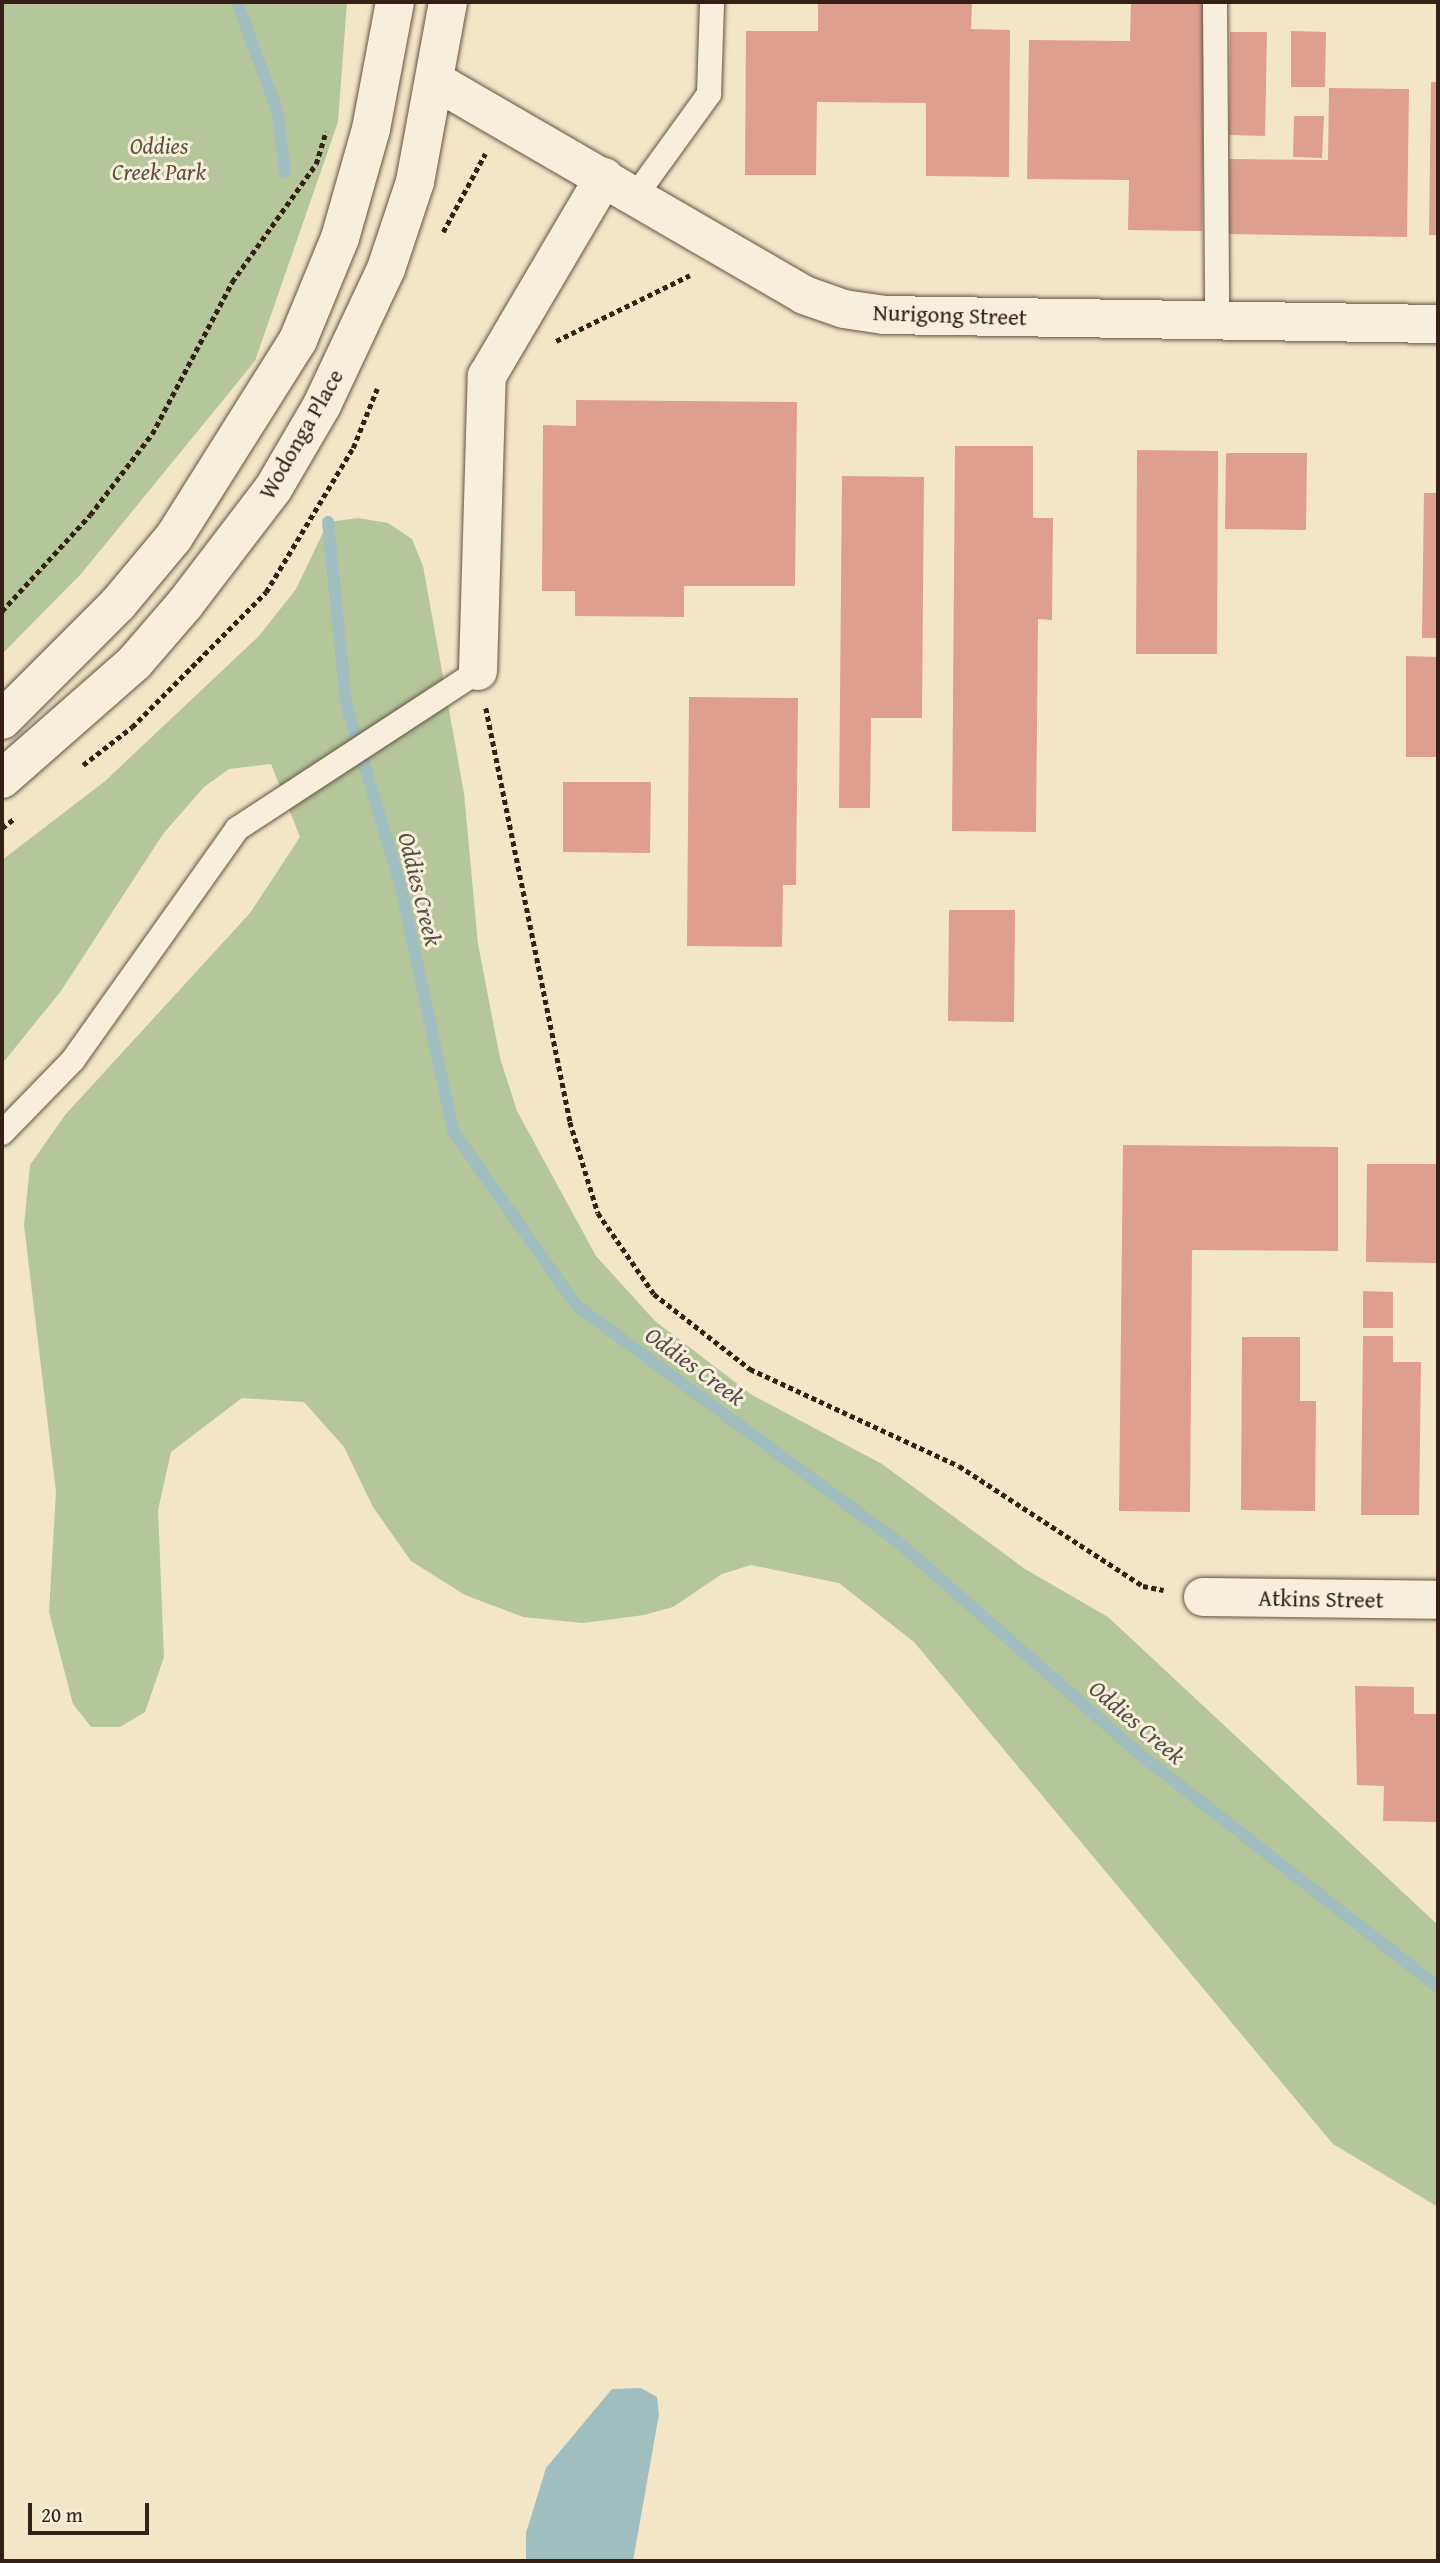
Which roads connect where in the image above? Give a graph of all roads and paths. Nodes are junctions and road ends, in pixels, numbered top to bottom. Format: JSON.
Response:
{"nodes":[{"id":1,"x":395,"y":2,"type":"edge"},
{"id":2,"x":448,"y":2,"type":"edge"},
{"id":3,"x":712,"y":2,"type":"edge"},
{"id":4,"x":1215,"y":2,"type":"edge"},
{"id":5,"x":437,"y":82,"type":"junction"},
{"id":6,"x":327,"y":126,"type":"dead end"},
{"id":7,"x":620,"y":186,"type":"junction"},
{"id":8,"x":734,"y":254,"type":"junction"},
{"id":9,"x":1217,"y":321,"type":"junction"},
{"id":10,"x":1438,"y":324,"type":"edge"},
{"id":11,"x":546,"y":346,"type":"dead end"},
{"id":12,"x":2,"y":611,"type":"edge"},
{"id":13,"x":478,"y":671,"type":"junction"},
{"id":14,"x":2,"y":720,"type":"edge"},
{"id":15,"x":2,"y":779,"type":"edge"},
{"id":16,"x":2,"y":1133,"type":"edge"},
{"id":17,"x":1203,"y":1597,"type":"joint"},
{"id":18,"x":1438,"y":1600,"type":"edge"}],
"edges":[{"from":1,"to":14,"type":"street"},
{"from":2,"to":5,"type":"street","name":"Wodonga Place"},
{"from":3,"to":7,"type":"lane"},
{"from":4,"to":9,"type":"lane"},
{"from":5,"to":7,"type":"street","name":"Nurigong Street"},
{"from":5,"to":15,"type":"street","name":"Wodonga Place"},
{"from":6,"to":12,"type":"path"},
{"from":7,"to":8,"type":"street","name":"Nurigong Street"},
{"from":7,"to":13,"type":"street"},
{"from":8,"to":9,"type":"street","name":"Nurigong Street"},
{"from":8,"to":11,"type":"path"},
{"from":9,"to":10,"type":"street","name":"Nurigong Street"},
{"from":13,"to":16,"type":"lane"},
{"from":13,"to":17,"type":"path"},
{"from":17,"to":18,"type":"street","name":"Atkins Street"}]}
